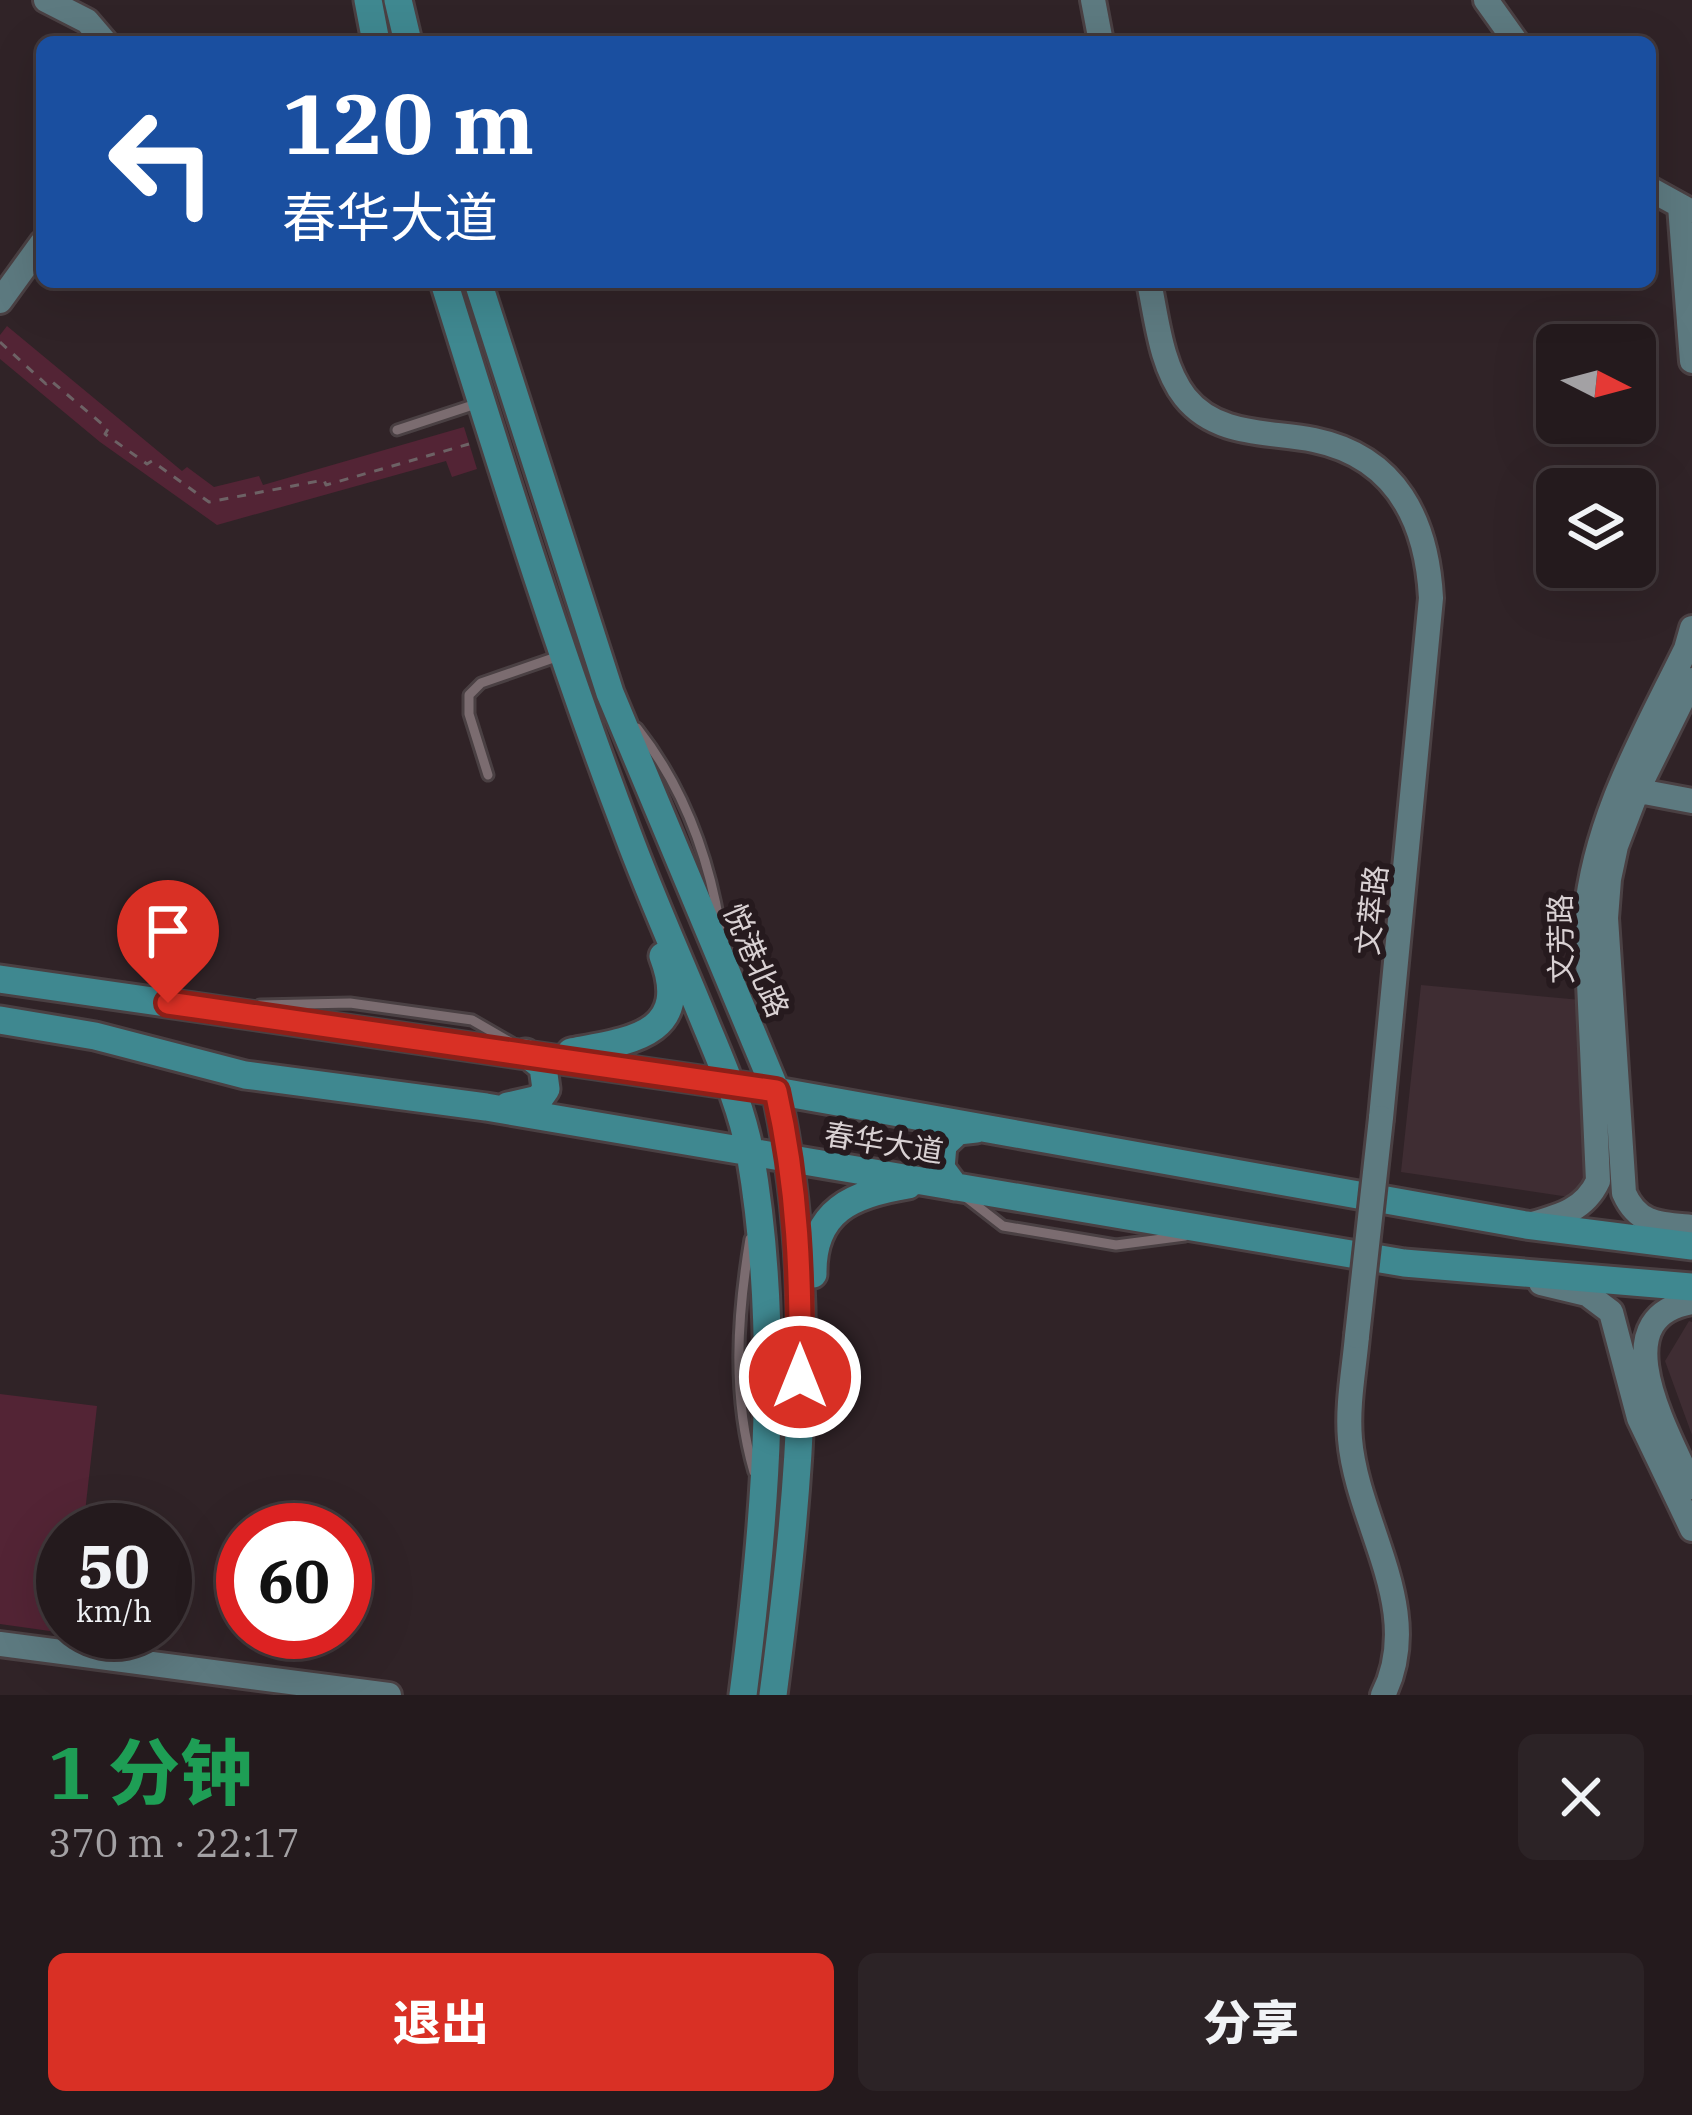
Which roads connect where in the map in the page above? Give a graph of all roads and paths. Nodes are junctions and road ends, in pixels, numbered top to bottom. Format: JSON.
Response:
{"nodes":[{"id":1,"x":46,"y":0,"type":"edge"},
{"id":2,"x":368,"y":0,"type":"edge"},
{"id":3,"x":398,"y":0,"type":"edge"},
{"id":4,"x":1093,"y":0,"type":"edge"},
{"id":5,"x":1486,"y":0,"type":"edge"},
{"id":6,"x":99,"y":36,"type":"edge"},
{"id":7,"x":375,"y":36,"type":"edge"},
{"id":8,"x":407,"y":36,"type":"edge"},
{"id":9,"x":1100,"y":36,"type":"edge"},
{"id":10,"x":1512,"y":36,"type":"edge"},
{"id":11,"x":1656,"y":193,"type":"edge"},
{"id":12,"x":1686,"y":209,"type":"edge"},
{"id":13,"x":36,"y":251,"type":"edge"},
{"id":14,"x":446,"y":288,"type":"edge"},
{"id":15,"x":480,"y":288,"type":"edge"},
{"id":16,"x":1150,"y":288,"type":"edge"},
{"id":17,"x":0,"y":301,"type":"edge"},
{"id":18,"x":0,"y":342,"type":"edge"},
{"id":19,"x":1692,"y":361,"type":"edge"},
{"id":20,"x":481,"y":402,"type":"junction"},
{"id":21,"x":397,"y":430,"type":"dead end"},
{"id":22,"x":476,"y":441,"type":"dead end"},
{"id":23,"x":1692,"y":628,"type":"edge"},
{"id":24,"x":562,"y":655,"type":"junction"},
{"id":25,"x":1692,"y":680,"type":"edge"},
{"id":26,"x":488,"y":775,"type":"dead end"},
{"id":27,"x":1628,"y":789,"type":"junction"},
{"id":28,"x":1692,"y":801,"type":"edge"},
{"id":29,"x":629,"y":838,"type":"junction"},
{"id":30,"x":0,"y":980,"type":"edge"},
{"id":31,"x":0,"y":1021,"type":"edge"},
{"id":32,"x":538,"y":1054,"type":"junction"},
{"id":33,"x":730,"y":1084,"type":"junction"},
{"id":34,"x":776,"y":1091,"type":"junction"},
{"id":35,"x":486,"y":1106,"type":"junction"},
{"id":36,"x":986,"y":1128,"type":"junction"},
{"id":37,"x":749,"y":1150,"type":"junction"},
{"id":38,"x":792,"y":1160,"type":"junction"},
{"id":39,"x":923,"y":1182,"type":"junction"},
{"id":40,"x":955,"y":1187,"type":"junction"},
{"id":41,"x":1526,"y":1225,"type":"junction"},
{"id":42,"x":1692,"y":1227,"type":"edge"},
{"id":43,"x":1692,"y":1246,"type":"edge"},
{"id":44,"x":1486,"y":1270,"type":"junction"},
{"id":45,"x":1692,"y":1287,"type":"edge"},
{"id":46,"x":1692,"y":1302,"type":"edge"},
{"id":47,"x":800,"y":1420,"type":"junction"},
{"id":48,"x":1692,"y":1487,"type":"edge"},
{"id":49,"x":1692,"y":1529,"type":"edge"},
{"id":50,"x":0,"y":1645,"type":"edge"},
{"id":51,"x":389,"y":1695,"type":"edge"},
{"id":52,"x":743,"y":1695,"type":"edge"},
{"id":53,"x":773,"y":1695,"type":"edge"},
{"id":54,"x":1383,"y":1695,"type":"edge"}],
"edges":[{"from":1,"to":6,"type":"street"},
{"from":2,"to":7,"type":"main road"},
{"from":3,"to":8,"type":"main road"},
{"from":4,"to":9,"type":"street"},
{"from":5,"to":10,"type":"street"},
{"from":11,"to":12,"type":"street"},
{"from":12,"to":19,"type":"street"},
{"from":13,"to":17,"type":"street"},
{"from":14,"to":20,"type":"main road"},
{"from":15,"to":34,"type":"main road","name":"悦港北路"},
{"from":16,"to":54,"type":"street","name":"文萃路","bridge":true},
{"from":18,"to":22,"type":"path"},
{"from":20,"to":21,"type":"lane"},
{"from":20,"to":24,"type":"main road"},
{"from":23,"to":27,"type":"street","name":"文芳路"},
{"from":24,"to":26,"type":"lane"},
{"from":24,"to":29,"type":"main road"},
{"from":25,"to":27,"type":"street","name":"文芳路"},
{"from":27,"to":28,"type":"street"},
{"from":27,"to":41,"type":"street","name":"文芳路"},
{"from":27,"to":42,"type":"street","name":"文芳路"},
{"from":29,"to":32,"type":"main road"},
{"from":29,"to":33,"type":"main road"},
{"from":30,"to":32,"type":"main road","name":"春华大道"},
{"from":31,"to":35,"type":"main road","name":"春华大道"},
{"from":32,"to":33,"type":"main road","name":"春华大道"},
{"from":32,"to":35,"type":"main road"},
{"from":33,"to":34,"type":"main road","name":"春华大道"},
{"from":33,"to":37,"type":"main road"},
{"from":34,"to":36,"type":"main road","name":"春华大道"},
{"from":34,"to":38,"type":"main road","name":"悦港北路"},
{"from":35,"to":37,"type":"main road","name":"春华大道"},
{"from":36,"to":40,"type":"main road"},
{"from":36,"to":41,"type":"main road","name":"春华大道"},
{"from":37,"to":38,"type":"main road","name":"春华大道"},
{"from":37,"to":52,"type":"main road"},
{"from":38,"to":39,"type":"main road","name":"春华大道"},
{"from":38,"to":47,"type":"main road","name":"悦港北路"},
{"from":39,"to":40,"type":"main road","name":"春华大道"},
{"from":39,"to":47,"type":"main road"},
{"from":40,"to":44,"type":"main road","name":"春华大道"},
{"from":41,"to":43,"type":"main road","name":"春华大道"},
{"from":44,"to":45,"type":"main road","name":"春华大道"},
{"from":44,"to":49,"type":"street"},
{"from":46,"to":48,"type":"street"},
{"from":47,"to":53,"type":"main road","name":"悦港北路"},
{"from":50,"to":51,"type":"street"}]}
